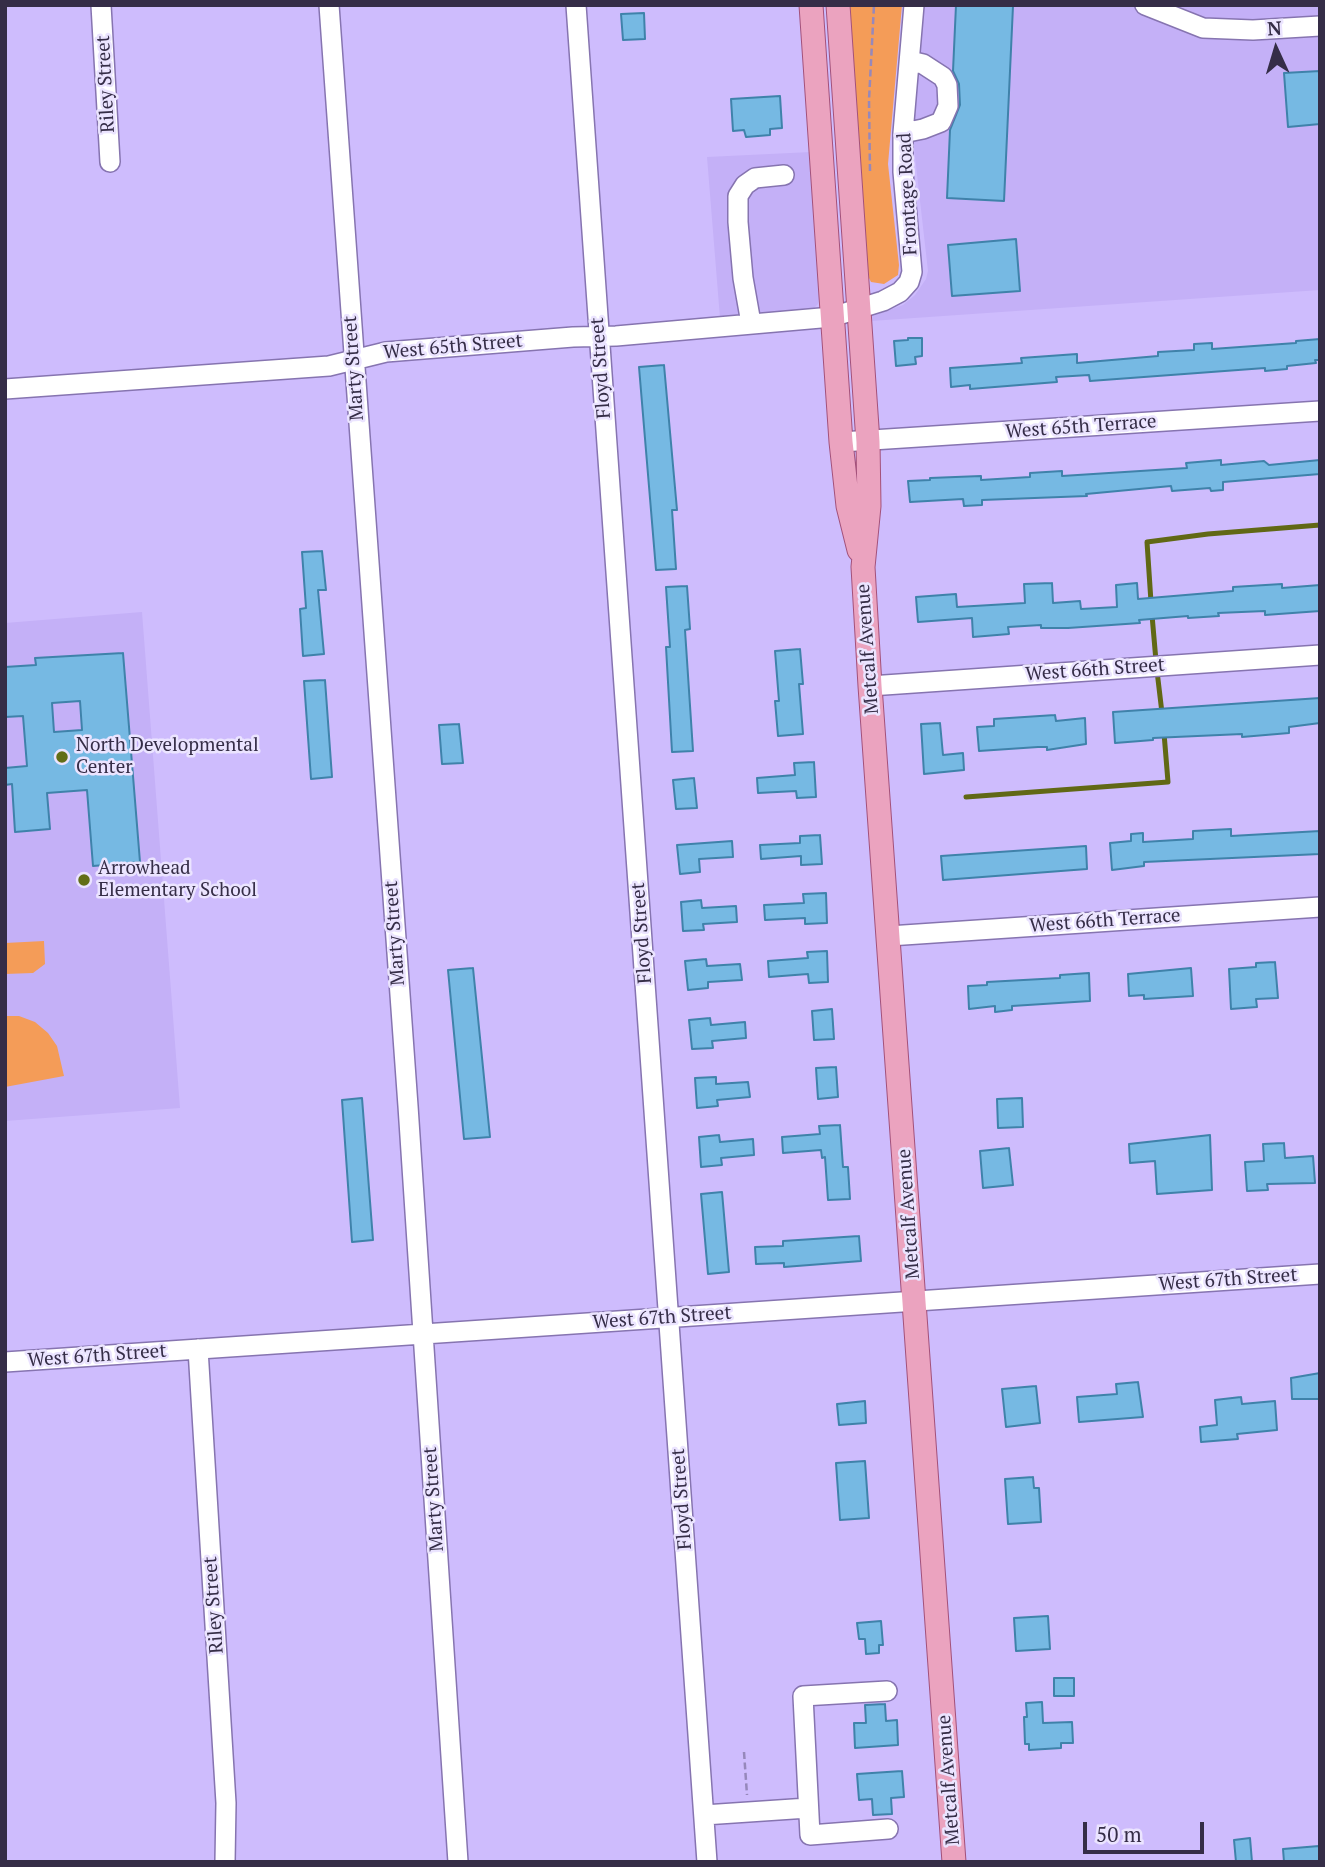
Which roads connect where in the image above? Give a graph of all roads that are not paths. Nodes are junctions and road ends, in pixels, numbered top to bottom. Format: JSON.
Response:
{"nodes":[{"id":1,"x":101,"y":5,"type":"edge"},
{"id":2,"x":329,"y":5,"type":"edge"},
{"id":3,"x":576,"y":5,"type":"edge"},
{"id":4,"x":811,"y":5,"type":"edge"},
{"id":5,"x":838,"y":5,"type":"edge"},
{"id":6,"x":914,"y":5,"type":"edge"},
{"id":7,"x":1145,"y":5,"type":"edge"},
{"id":8,"x":1320,"y":26,"type":"edge"},
{"id":9,"x":910,"y":61,"type":"junction"},
{"id":10,"x":903,"y":133,"type":"junction"},
{"id":11,"x":110,"y":162,"type":"dead end"},
{"id":12,"x":784,"y":175,"type":"dead end"},
{"id":13,"x":858,"y":308,"type":"junction"},
{"id":14,"x":832,"y":317,"type":"junction"},
{"id":15,"x":751,"y":323,"type":"junction"},
{"id":16,"x":599,"y":337,"type":"junction"},
{"id":17,"x":353,"y":359,"type":"junction"},
{"id":18,"x":5,"y":389,"type":"edge"},
{"id":19,"x":1320,"y":411,"type":"edge"},
{"id":20,"x":841,"y":442,"type":"junction"},
{"id":21,"x":868,"y":442,"type":"junction"},
{"id":22,"x":863,"y":566,"type":"junction"},
{"id":23,"x":1320,"y":656,"type":"edge"},
{"id":24,"x":870,"y":686,"type":"junction"},
{"id":25,"x":1320,"y":907,"type":"edge"},
{"id":26,"x":889,"y":936,"type":"junction"},
{"id":27,"x":1320,"y":1274,"type":"edge"},
{"id":28,"x":915,"y":1301,"type":"junction"},
{"id":29,"x":669,"y":1317,"type":"junction"},
{"id":30,"x":423,"y":1334,"type":"junction"},
{"id":31,"x":198,"y":1349,"type":"junction"},
{"id":32,"x":5,"y":1362,"type":"edge"},
{"id":33,"x":887,"y":1691,"type":"dead end"},
{"id":34,"x":808,"y":1808,"type":"junction"},
{"id":35,"x":704,"y":1815,"type":"junction"},
{"id":36,"x":888,"y":1829,"type":"dead end"},
{"id":37,"x":225,"y":1862,"type":"edge"},
{"id":38,"x":458,"y":1862,"type":"edge"},
{"id":39,"x":707,"y":1862,"type":"edge"},
{"id":40,"x":954,"y":1862,"type":"edge"}],
"edges":[{"from":1,"to":11,"type":"street","name":"Riley Street"},
{"from":2,"to":17,"type":"street","name":"Marty Street"},
{"from":3,"to":16,"type":"street","name":"Floyd Street"},
{"from":4,"to":14,"type":"main road","name":"Metcalf Avenue"},
{"from":5,"to":13,"type":"main road","name":"Metcalf Avenue"},
{"from":6,"to":9,"type":"street","name":"Frontage Road"},
{"from":7,"to":8,"type":"street"},
{"from":9,"to":10,"type":"street","name":"Frontage Road"},
{"from":9,"to":10,"type":"street"},
{"from":10,"to":13,"type":"street","name":"Frontage Road"},
{"from":12,"to":15,"type":"street"},
{"from":13,"to":14,"type":"street","name":"West 65th Street"},
{"from":13,"to":21,"type":"main road","name":"Metcalf Avenue"},
{"from":14,"to":15,"type":"street","name":"West 65th Street"},
{"from":14,"to":20,"type":"main road","name":"Metcalf Avenue"},
{"from":15,"to":16,"type":"street","name":"West 65th Street"},
{"from":16,"to":17,"type":"street","name":"West 65th Street"},
{"from":16,"to":29,"type":"street","name":"Floyd Street"},
{"from":17,"to":18,"type":"street","name":"West 65th Street"},
{"from":17,"to":30,"type":"street","name":"Marty Street"},
{"from":19,"to":21,"type":"street","name":"West 65th Terrace"},
{"from":20,"to":21,"type":"street","name":"West 65th Terrace"},
{"from":20,"to":22,"type":"main road","name":"Metcalf Avenue"},
{"from":21,"to":22,"type":"main road","name":"Metcalf Avenue"},
{"from":22,"to":24,"type":"main road","name":"Metcalf Avenue"},
{"from":23,"to":24,"type":"street","name":"West 66th Street"},
{"from":24,"to":26,"type":"main road","name":"Metcalf Avenue"},
{"from":25,"to":26,"type":"street","name":"West 66th Terrace"},
{"from":26,"to":28,"type":"main road","name":"Metcalf Avenue"},
{"from":27,"to":28,"type":"street","name":"West 67th Street"},
{"from":28,"to":29,"type":"street","name":"West 67th Street"},
{"from":28,"to":40,"type":"main road","name":"Metcalf Avenue"},
{"from":29,"to":30,"type":"street","name":"West 67th Street"},
{"from":29,"to":35,"type":"street","name":"Floyd Street"},
{"from":30,"to":31,"type":"street","name":"West 67th Street"},
{"from":30,"to":38,"type":"street","name":"Marty Street"},
{"from":31,"to":32,"type":"street","name":"West 67th Street"},
{"from":31,"to":37,"type":"street","name":"Riley Street"},
{"from":33,"to":34,"type":"street"},
{"from":34,"to":35,"type":"street"},
{"from":34,"to":36,"type":"street"},
{"from":35,"to":39,"type":"street","name":"Floyd Street"}]}
